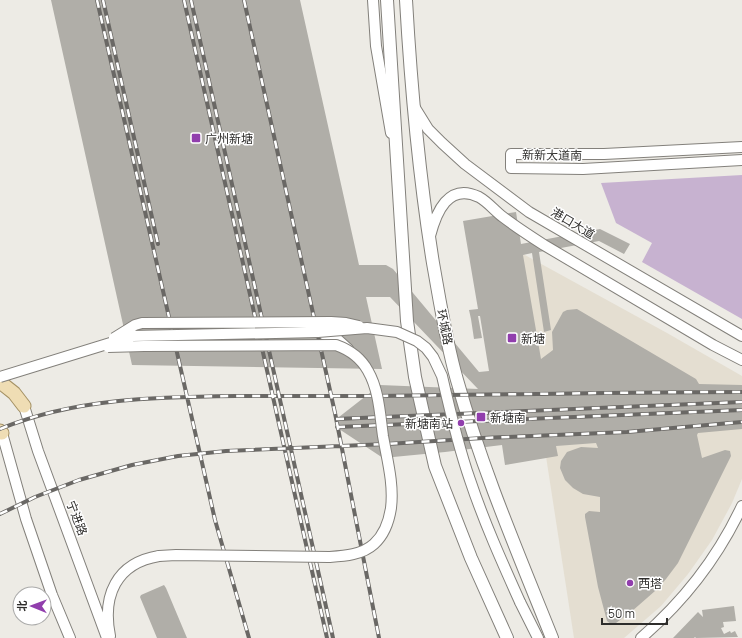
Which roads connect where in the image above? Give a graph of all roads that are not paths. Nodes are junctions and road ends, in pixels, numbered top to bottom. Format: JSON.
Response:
{"nodes":[{"id":1,"x":373,"y":0,"type":"edge"},
{"id":2,"x":386,"y":0,"type":"edge"},
{"id":3,"x":406,"y":0,"type":"edge"},
{"id":4,"x":413,"y":105,"type":"junction"},
{"id":5,"x":742,"y":147,"type":"edge"},
{"id":6,"x":742,"y":160,"type":"edge"},
{"id":7,"x":397,"y":164,"type":"junction"},
{"id":8,"x":529,"y":212,"type":"junction"},
{"id":9,"x":520,"y":230,"type":"junction"},
{"id":10,"x":429,"y":239,"type":"junction"},
{"id":11,"x":367,"y":328,"type":"junction"},
{"id":12,"x":318,"y":332,"type":"junction"},
{"id":13,"x":742,"y":336,"type":"edge"},
{"id":14,"x":105,"y":344,"type":"junction"},
{"id":15,"x":85,"y":350,"type":"junction"},
{"id":16,"x":353,"y":354,"type":"junction"},
{"id":17,"x":742,"y":360,"type":"edge"},
{"id":18,"x":0,"y":377,"type":"edge"},
{"id":19,"x":0,"y":382,"type":"edge"},
{"id":20,"x":24,"y":406,"type":"joint"},
{"id":21,"x":1,"y":432,"type":"edge"},
{"id":22,"x":742,"y":506,"type":"edge"},
{"id":23,"x":70,"y":638,"type":"edge"},
{"id":24,"x":107,"y":638,"type":"edge"},
{"id":25,"x":111,"y":638,"type":"edge"},
{"id":26,"x":507,"y":638,"type":"edge"},
{"id":27,"x":538,"y":638,"type":"edge"},
{"id":28,"x":552,"y":638,"type":"edge"},
{"id":29,"x":641,"y":638,"type":"edge"}],
"edges":[{"from":1,"to":7,"type":"street"},
{"from":2,"to":7,"type":"main road"},
{"from":3,"to":4,"type":"main road","name":"环城路"},
{"from":4,"to":8,"type":"street","name":"港口大道"},
{"from":4,"to":10,"type":"main road","name":"环城路"},
{"from":5,"to":6,"type":"street","name":"新新大道南"},
{"from":7,"to":26,"type":"main road"},
{"from":8,"to":9,"type":"street"},
{"from":8,"to":13,"type":"street","name":"港口大道"},
{"from":9,"to":10,"type":"street"},
{"from":9,"to":17,"type":"street"},
{"from":10,"to":28,"type":"main road","name":"环城路"},
{"from":11,"to":12,"type":"street","bridge":true},
{"from":11,"to":14,"type":"street","bridge":true},
{"from":11,"to":27,"type":"street","bridge":true},
{"from":12,"to":14,"type":"street","bridge":true},
{"from":12,"to":16,"type":"street","bridge":true},
{"from":14,"to":15,"type":"street","bridge":true},
{"from":15,"to":16,"type":"street","bridge":true},
{"from":15,"to":18,"type":"street","bridge":true},
{"from":16,"to":25,"type":"street","bridge":true},
{"from":19,"to":20,"type":"main road"},
{"from":20,"to":24,"type":"street","name":"宁进路"},
{"from":21,"to":23,"type":"street"},
{"from":22,"to":29,"type":"street"}]}
